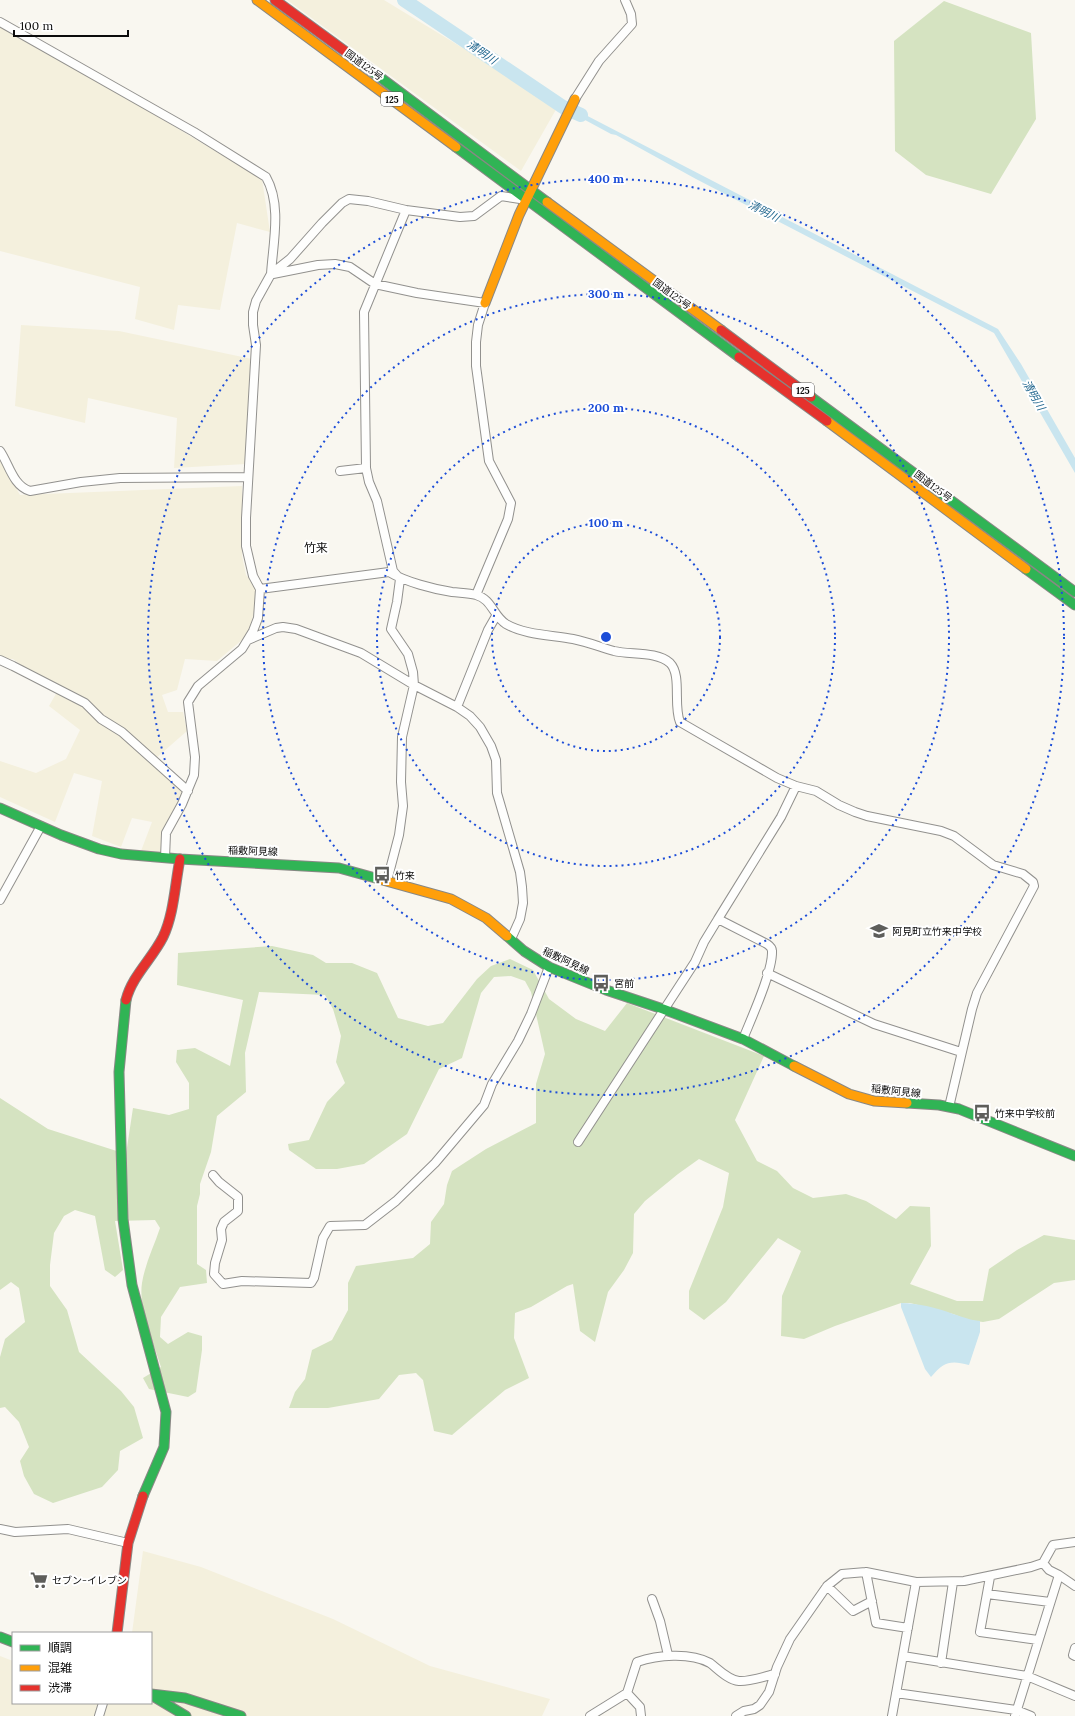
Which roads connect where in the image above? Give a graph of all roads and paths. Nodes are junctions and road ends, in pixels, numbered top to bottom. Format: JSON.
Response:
{"nodes":[{"id":1,"x":257,"y":0,"type":"edge"},
{"id":2,"x":275,"y":0,"type":"edge"},
{"id":3,"x":625,"y":0,"type":"edge"},
{"id":4,"x":0,"y":22,"type":"edge"},
{"id":5,"x":575,"y":99,"type":"joint"},
{"id":6,"x":531,"y":188,"type":"junction"},
{"id":7,"x":526,"y":200,"type":"junction"},
{"id":8,"x":406,"y":210,"type":"junction"},
{"id":9,"x":271,"y":274,"type":"junction"},
{"id":10,"x":376,"y":284,"type":"junction"},
{"id":11,"x":484,"y":303,"type":"junction"},
{"id":12,"x":0,"y":451,"type":"edge"},
{"id":13,"x":366,"y":468,"type":"junction"},
{"id":14,"x":340,"y":471,"type":"dead end"},
{"id":15,"x":248,"y":477,"type":"junction"},
{"id":16,"x":400,"y":579,"type":"junction"},
{"id":17,"x":260,"y":589,"type":"junction"},
{"id":18,"x":1075,"y":592,"type":"edge"},
{"id":19,"x":476,"y":595,"type":"junction"},
{"id":20,"x":1075,"y":605,"type":"edge"},
{"id":21,"x":496,"y":616,"type":"junction"},
{"id":22,"x":248,"y":640,"type":"junction"},
{"id":23,"x":0,"y":660,"type":"edge"},
{"id":24,"x":414,"y":685,"type":"junction"},
{"id":25,"x":457,"y":707,"type":"junction"},
{"id":26,"x":796,"y":786,"type":"junction"},
{"id":27,"x":188,"y":791,"type":"junction"},
{"id":28,"x":0,"y":808,"type":"edge"},
{"id":29,"x":41,"y":826,"type":"junction"},
{"id":30,"x":165,"y":858,"type":"junction"},
{"id":31,"x":180,"y":860,"type":"junction"},
{"id":32,"x":387,"y":881,"type":"junction"},
{"id":33,"x":0,"y":900,"type":"edge"},
{"id":34,"x":718,"y":919,"type":"junction"},
{"id":35,"x":511,"y":939,"type":"junction"},
{"id":36,"x":549,"y":967,"type":"junction"},
{"id":37,"x":767,"y":973,"type":"junction"},
{"id":38,"x":663,"y":1009,"type":"junction"},
{"id":39,"x":743,"y":1039,"type":"junction"},
{"id":40,"x":961,"y":1052,"type":"junction"},
{"id":41,"x":950,"y":1107,"type":"junction"},
{"id":42,"x":578,"y":1142,"type":"dead end"},
{"id":43,"x":1075,"y":1156,"type":"edge"},
{"id":44,"x":213,"y":1175,"type":"dead end"},
{"id":45,"x":0,"y":1530,"type":"edge"},
{"id":46,"x":1075,"y":1542,"type":"edge"},
{"id":47,"x":128,"y":1543,"type":"junction"},
{"id":48,"x":1043,"y":1563,"type":"junction"},
{"id":49,"x":866,"y":1572,"type":"junction"},
{"id":50,"x":1059,"y":1575,"type":"junction"},
{"id":51,"x":990,"y":1577,"type":"junction"},
{"id":52,"x":916,"y":1582,"type":"junction"},
{"id":53,"x":953,"y":1582,"type":"junction"},
{"id":54,"x":827,"y":1586,"type":"junction"},
{"id":55,"x":1075,"y":1586,"type":"edge"},
{"id":56,"x":987,"y":1594,"type":"junction"},
{"id":57,"x":652,"y":1599,"type":"dead end"},
{"id":58,"x":872,"y":1601,"type":"junction"},
{"id":59,"x":1050,"y":1602,"type":"junction"},
{"id":60,"x":908,"y":1628,"type":"junction"},
{"id":61,"x":117,"y":1632,"type":"edge"},
{"id":62,"x":0,"y":1637,"type":"edge"},
{"id":63,"x":1038,"y":1640,"type":"junction"},
{"id":64,"x":12,"y":1642,"type":"edge"},
{"id":65,"x":1075,"y":1648,"type":"edge"},
{"id":66,"x":668,"y":1655,"type":"junction"},
{"id":67,"x":903,"y":1656,"type":"junction"},
{"id":68,"x":1075,"y":1656,"type":"edge"},
{"id":69,"x":941,"y":1663,"type":"junction"},
{"id":70,"x":775,"y":1674,"type":"junction"},
{"id":71,"x":1027,"y":1676,"type":"junction"},
{"id":72,"x":626,"y":1693,"type":"junction"},
{"id":73,"x":896,"y":1693,"type":"junction"},
{"id":74,"x":152,"y":1694,"type":"edge"},
{"id":75,"x":152,"y":1695,"type":"edge"},
{"id":76,"x":1075,"y":1696,"type":"edge"},
{"id":77,"x":103,"y":1704,"type":"edge"},
{"id":78,"x":1016,"y":1713,"type":"edge"},
{"id":79,"x":99,"y":1716,"type":"edge"},
{"id":80,"x":186,"y":1716,"type":"edge"},
{"id":81,"x":241,"y":1716,"type":"edge"},
{"id":82,"x":590,"y":1716,"type":"edge"},
{"id":83,"x":641,"y":1716,"type":"edge"},
{"id":84,"x":736,"y":1716,"type":"edge"},
{"id":85,"x":892,"y":1716,"type":"edge"},
{"id":86,"x":1030,"y":1716,"type":"edge"}],
"edges":[{"from":1,"to":7,"type":"main road","name":"国道125号","number":"125"},
{"from":2,"to":6,"type":"main road","name":"国道125号","number":"125"},
{"from":3,"to":5,"type":"street"},
{"from":4,"to":9,"type":"street"},
{"from":5,"to":6,"type":"main road"},
{"from":6,"to":7,"type":"main road"},
{"from":6,"to":18,"type":"main road","name":"国道125号","number":"125"},
{"from":7,"to":8,"type":"street"},
{"from":7,"to":11,"type":"main road"},
{"from":7,"to":20,"type":"main road","name":"国道125号","number":"125"},
{"from":8,"to":9,"type":"street"},
{"from":8,"to":10,"type":"street"},
{"from":9,"to":10,"type":"street"},
{"from":9,"to":15,"type":"street"},
{"from":10,"to":11,"type":"street"},
{"from":10,"to":13,"type":"street"},
{"from":11,"to":19,"type":"street"},
{"from":12,"to":15,"type":"street"},
{"from":13,"to":14,"type":"street"},
{"from":13,"to":16,"type":"street"},
{"from":15,"to":17,"type":"street"},
{"from":16,"to":17,"type":"street"},
{"from":16,"to":19,"type":"street"},
{"from":16,"to":24,"type":"street"},
{"from":17,"to":22,"type":"street"},
{"from":19,"to":21,"type":"street"},
{"from":21,"to":25,"type":"street"},
{"from":21,"to":26,"type":"street"},
{"from":22,"to":24,"type":"street"},
{"from":22,"to":27,"type":"street"},
{"from":23,"to":27,"type":"street"},
{"from":24,"to":25,"type":"street"},
{"from":24,"to":32,"type":"street"},
{"from":25,"to":35,"type":"street"},
{"from":26,"to":34,"type":"street"},
{"from":26,"to":40,"type":"street"},
{"from":27,"to":30,"type":"street"},
{"from":28,"to":29,"type":"main road","name":"稲敷阿見線"},
{"from":29,"to":30,"type":"main road","name":"稲敷阿見線"},
{"from":29,"to":33,"type":"street"},
{"from":30,"to":31,"type":"main road","name":"稲敷阿見線"},
{"from":31,"to":32,"type":"main road","name":"稲敷阿見線"},
{"from":31,"to":47,"type":"main road"},
{"from":32,"to":35,"type":"main road","name":"稲敷阿見線"},
{"from":34,"to":37,"type":"street"},
{"from":34,"to":38,"type":"street"},
{"from":35,"to":36,"type":"main road","name":"稲敷阿見線"},
{"from":36,"to":38,"type":"main road","name":"稲敷阿見線"},
{"from":36,"to":44,"type":"street"},
{"from":37,"to":39,"type":"street"},
{"from":37,"to":40,"type":"street"},
{"from":38,"to":39,"type":"main road","name":"稲敷阿見線"},
{"from":38,"to":42,"type":"street"},
{"from":39,"to":41,"type":"main road","name":"稲敷阿見線"},
{"from":40,"to":41,"type":"street"},
{"from":41,"to":43,"type":"main road","name":"稲敷阿見線"},
{"from":45,"to":47,"type":"street"},
{"from":46,"to":48,"type":"street"},
{"from":47,"to":61,"type":"main road"},
{"from":48,"to":50,"type":"street"},
{"from":48,"to":51,"type":"street"},
{"from":49,"to":52,"type":"street"},
{"from":49,"to":54,"type":"street"},
{"from":49,"to":58,"type":"street"},
{"from":50,"to":55,"type":"street"},
{"from":50,"to":59,"type":"street"},
{"from":51,"to":53,"type":"street"},
{"from":51,"to":56,"type":"street"},
{"from":52,"to":53,"type":"street"},
{"from":52,"to":60,"type":"street"},
{"from":53,"to":69,"type":"street"},
{"from":54,"to":58,"type":"street"},
{"from":54,"to":70,"type":"street"},
{"from":56,"to":59,"type":"street"},
{"from":56,"to":63,"type":"street"},
{"from":57,"to":66,"type":"street"},
{"from":58,"to":60,"type":"street"},
{"from":59,"to":63,"type":"street"},
{"from":60,"to":67,"type":"street"},
{"from":62,"to":64,"type":"main road"},
{"from":63,"to":71,"type":"street"},
{"from":65,"to":68,"type":"street"},
{"from":66,"to":70,"type":"street"},
{"from":66,"to":72,"type":"street"},
{"from":67,"to":69,"type":"street"},
{"from":67,"to":73,"type":"street"},
{"from":69,"to":71,"type":"street"},
{"from":70,"to":84,"type":"street"},
{"from":71,"to":76,"type":"street"},
{"from":71,"to":78,"type":"street"},
{"from":72,"to":82,"type":"street"},
{"from":72,"to":83,"type":"street"},
{"from":73,"to":78,"type":"street"},
{"from":73,"to":85,"type":"street"},
{"from":74,"to":81,"type":"main road"},
{"from":75,"to":80,"type":"main road"},
{"from":77,"to":79,"type":"street"},
{"from":78,"to":86,"type":"street"}]}
